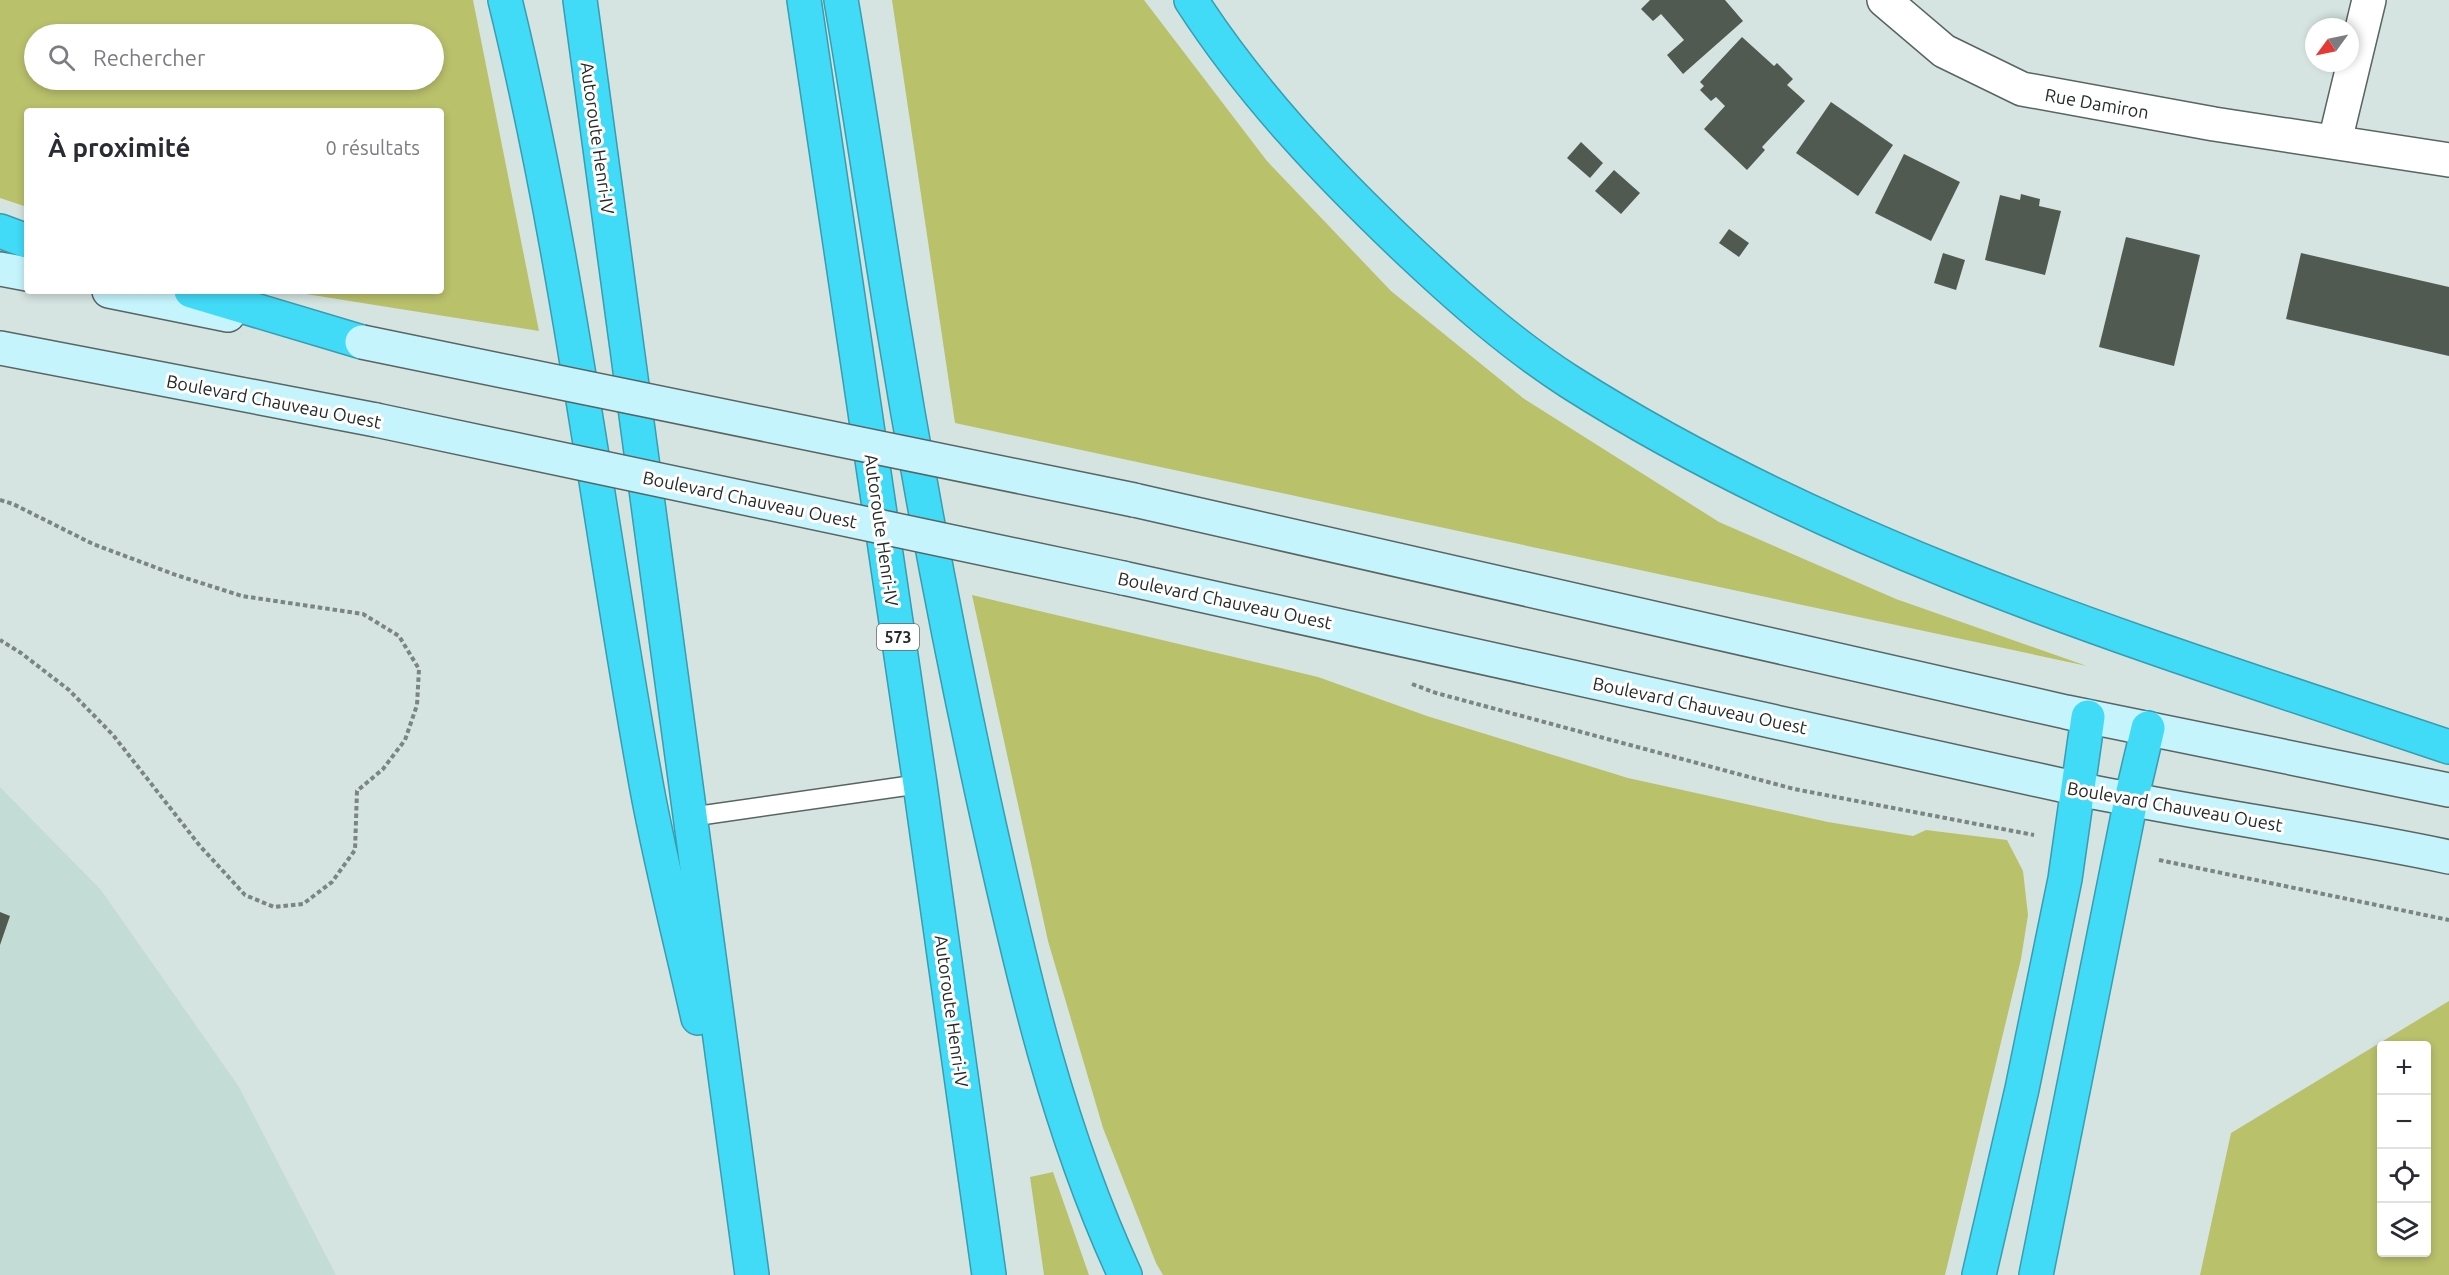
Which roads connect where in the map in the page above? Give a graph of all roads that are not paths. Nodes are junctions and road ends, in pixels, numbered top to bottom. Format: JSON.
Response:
{"nodes":[{"id":1,"x":505,"y":0,"type":"edge"},
{"id":2,"x":579,"y":0,"type":"edge"},
{"id":3,"x":804,"y":0,"type":"edge"},
{"id":4,"x":841,"y":0,"type":"edge"},
{"id":5,"x":1191,"y":0,"type":"edge"},
{"id":6,"x":1884,"y":0,"type":"edge"},
{"id":7,"x":2369,"y":0,"type":"edge"},
{"id":8,"x":2335,"y":141,"type":"junction"},
{"id":9,"x":2449,"y":160,"type":"edge"},
{"id":10,"x":0,"y":231,"type":"edge"},
{"id":11,"x":24,"y":240,"type":"edge"},
{"id":12,"x":0,"y":269,"type":"edge"},
{"id":13,"x":24,"y":273,"type":"edge"},
{"id":14,"x":124,"y":294,"type":"edge"},
{"id":15,"x":201,"y":294,"type":"edge"},
{"id":16,"x":362,"y":342,"type":"junction"},
{"id":17,"x":0,"y":348,"type":"edge"},
{"id":18,"x":2088,"y":717,"type":"junction"},
{"id":19,"x":2148,"y":728,"type":"junction"},
{"id":20,"x":2449,"y":747,"type":"edge"},
{"id":21,"x":920,"y":784,"type":"junction"},
{"id":22,"x":2079,"y":789,"type":"junction"},
{"id":23,"x":2449,"y":790,"type":"edge"},
{"id":24,"x":2132,"y":800,"type":"junction"},
{"id":25,"x":690,"y":817,"type":"junction"},
{"id":26,"x":2449,"y":857,"type":"edge"},
{"id":27,"x":750,"y":1261,"type":"edge"},
{"id":28,"x":989,"y":1275,"type":"edge"},
{"id":29,"x":1125,"y":1275,"type":"edge"},
{"id":30,"x":1979,"y":1275,"type":"edge"},
{"id":31,"x":2036,"y":1275,"type":"edge"}],
"edges":[{"from":1,"to":27,"type":"highway"},
{"from":2,"to":25,"type":"highway","name":"Autoroute Henri-IV"},
{"from":3,"to":21,"type":"highway","name":"Autoroute Henri-IV","number":"573"},
{"from":4,"to":29,"type":"highway"},
{"from":5,"to":20,"type":"highway"},
{"from":6,"to":8,"type":"street","name":"Rue Damiron"},
{"from":7,"to":8,"type":"street"},
{"from":8,"to":9,"type":"street","name":"Rue Damiron"},
{"from":10,"to":11,"type":"highway"},
{"from":12,"to":13,"type":"main road"},
{"from":14,"to":16,"type":"main road"},
{"from":15,"to":16,"type":"highway"},
{"from":16,"to":18,"type":"main road","bridge":true},
{"from":17,"to":22,"type":"main road","name":"Boulevard Chauveau Ouest","bridge":true},
{"from":18,"to":19,"type":"main road"},
{"from":18,"to":22,"type":"highway"},
{"from":19,"to":23,"type":"main road"},
{"from":19,"to":24,"type":"highway"},
{"from":21,"to":25,"type":"lane"},
{"from":21,"to":28,"type":"highway","name":"Autoroute Henri-IV","number":"573"},
{"from":22,"to":24,"type":"main road","name":"Boulevard Chauveau Ouest"},
{"from":22,"to":30,"type":"highway"},
{"from":24,"to":26,"type":"main road","name":"Boulevard Chauveau Ouest"},
{"from":24,"to":31,"type":"highway"},
{"from":25,"to":27,"type":"highway","name":"Autoroute Henri-IV"}]}
